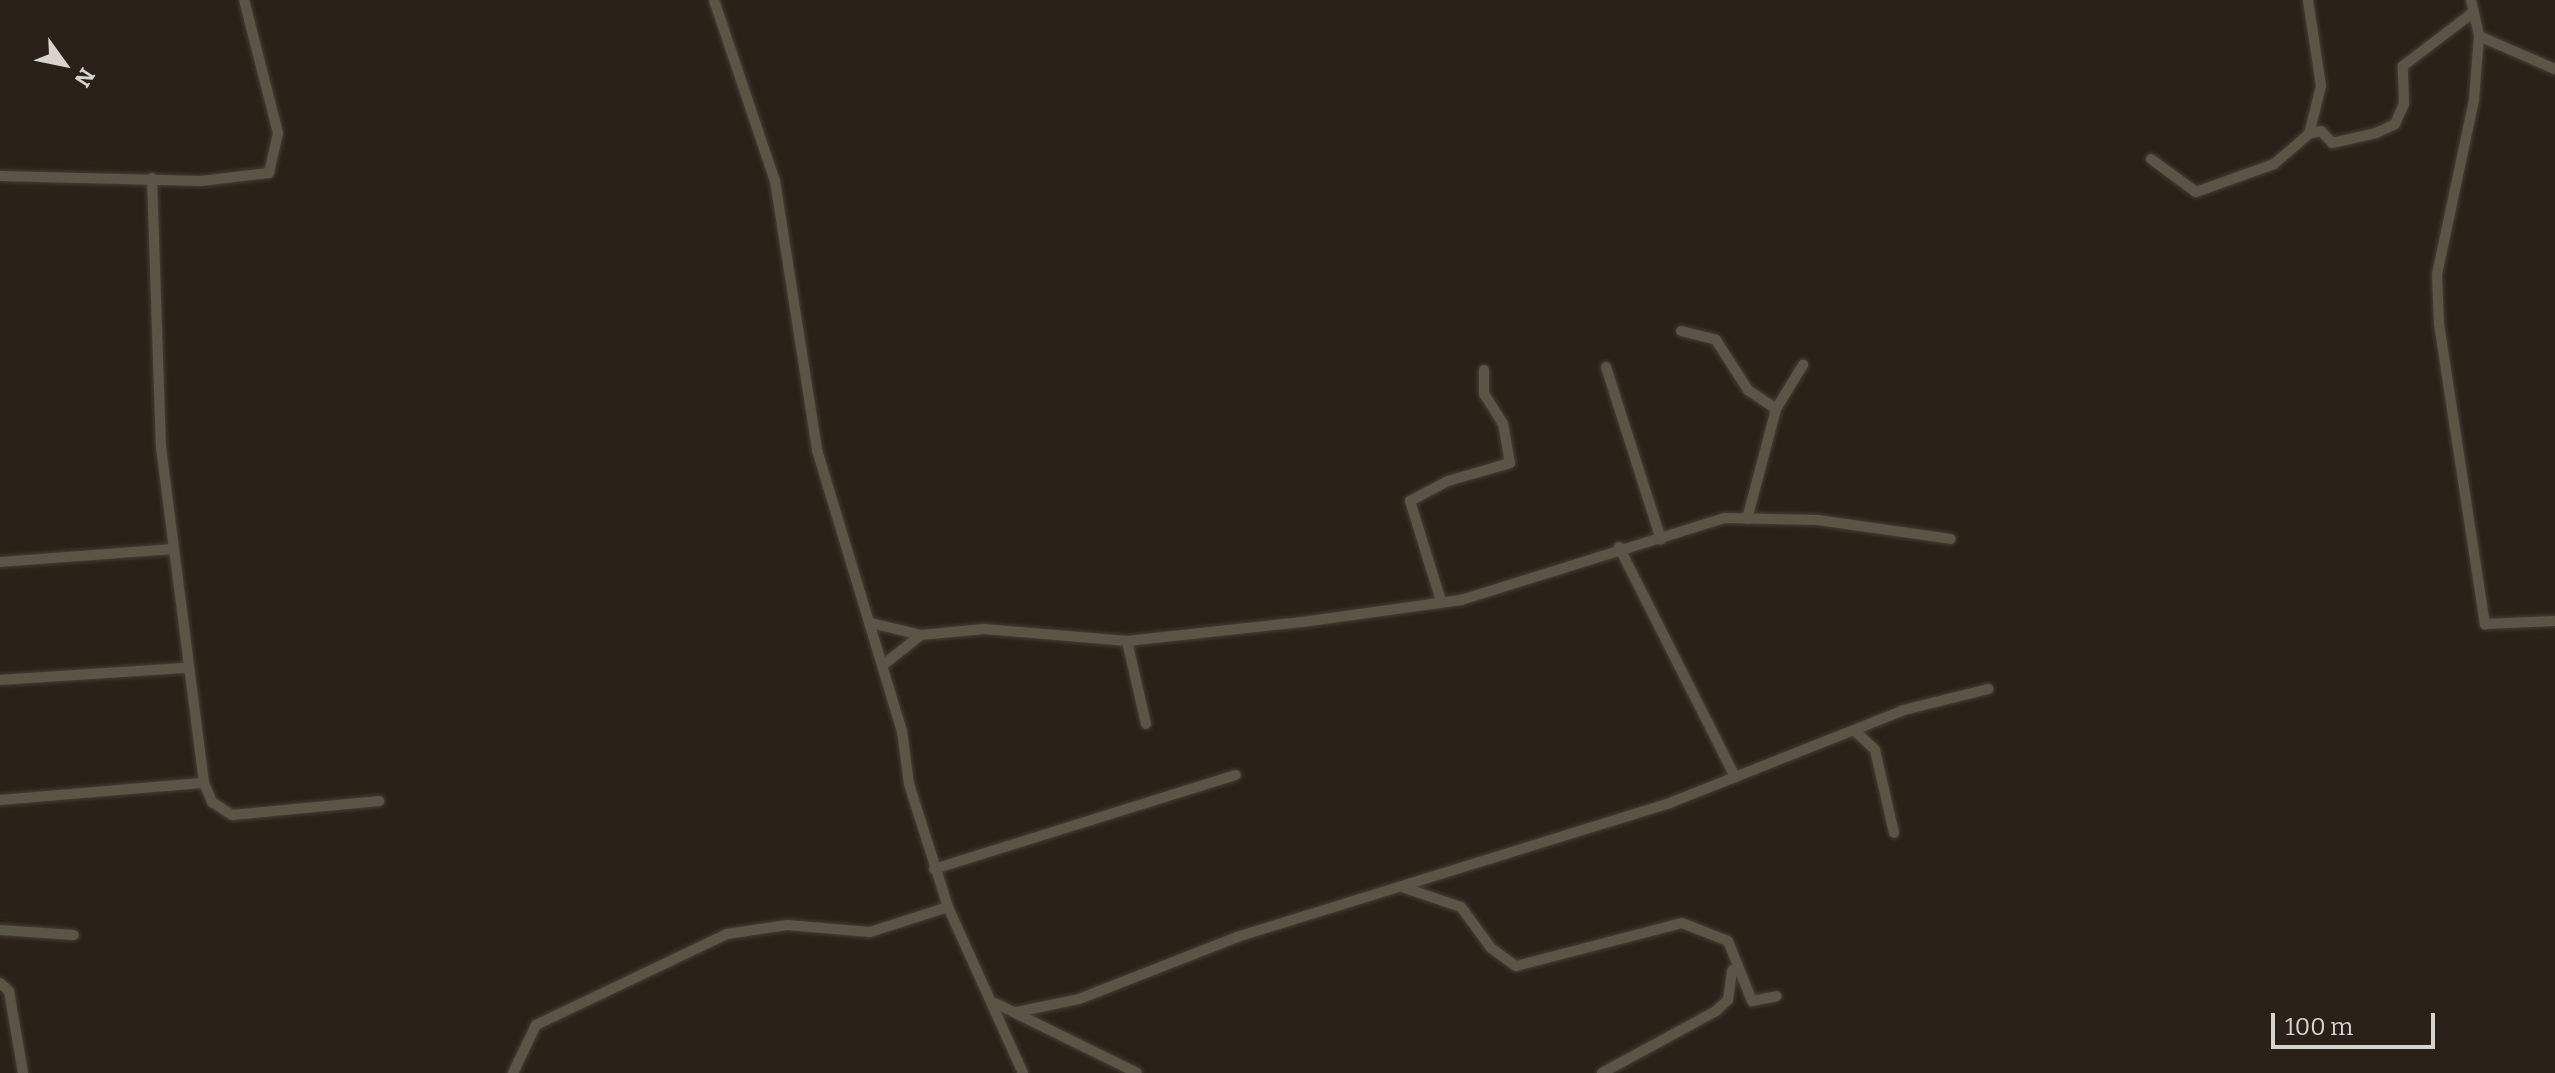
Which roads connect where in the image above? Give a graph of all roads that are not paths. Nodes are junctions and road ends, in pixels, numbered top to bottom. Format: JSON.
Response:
{"nodes":[{"id":1,"x":244,"y":0,"type":"edge"},
{"id":2,"x":714,"y":0,"type":"edge"},
{"id":3,"x":2308,"y":0,"type":"edge"},
{"id":4,"x":2471,"y":0,"type":"edge"},
{"id":5,"x":2471,"y":14,"type":"junction"},
{"id":6,"x":2479,"y":36,"type":"junction"},
{"id":7,"x":2555,"y":69,"type":"edge"},
{"id":8,"x":2309,"y":134,"type":"junction"},
{"id":9,"x":2151,"y":159,"type":"dead end"},
{"id":10,"x":0,"y":176,"type":"edge"},
{"id":11,"x":152,"y":178,"type":"junction"},
{"id":12,"x":1681,"y":331,"type":"dead end"},
{"id":13,"x":1803,"y":365,"type":"dead end"},
{"id":14,"x":1606,"y":367,"type":"dead end"},
{"id":15,"x":1484,"y":370,"type":"dead end"},
{"id":16,"x":1776,"y":409,"type":"junction"},
{"id":17,"x":1747,"y":519,"type":"junction"},
{"id":18,"x":1661,"y":539,"type":"junction"},
{"id":19,"x":1951,"y":539,"type":"dead end"},
{"id":20,"x":1619,"y":547,"type":"junction"},
{"id":21,"x":172,"y":549,"type":"junction"},
{"id":22,"x":0,"y":562,"type":"edge"},
{"id":23,"x":1441,"y":601,"type":"junction"},
{"id":24,"x":2555,"y":621,"type":"edge"},
{"id":25,"x":871,"y":623,"type":"junction"},
{"id":26,"x":921,"y":635,"type":"junction"},
{"id":27,"x":1127,"y":641,"type":"junction"},
{"id":28,"x":883,"y":665,"type":"junction"},
{"id":29,"x":187,"y":668,"type":"junction"},
{"id":30,"x":0,"y":680,"type":"edge"},
{"id":31,"x":1988,"y":689,"type":"dead end"},
{"id":32,"x":1146,"y":724,"type":"dead end"},
{"id":33,"x":1856,"y":732,"type":"junction"},
{"id":34,"x":1236,"y":775,"type":"dead end"},
{"id":35,"x":1735,"y":777,"type":"junction"},
{"id":36,"x":204,"y":783,"type":"junction"},
{"id":37,"x":0,"y":800,"type":"edge"},
{"id":38,"x":379,"y":801,"type":"dead end"},
{"id":39,"x":1894,"y":833,"type":"dead end"},
{"id":40,"x":934,"y":869,"type":"junction"},
{"id":41,"x":1403,"y":887,"type":"junction"},
{"id":42,"x":948,"y":907,"type":"junction"},
{"id":43,"x":0,"y":930,"type":"edge"},
{"id":44,"x":74,"y":935,"type":"dead end"},
{"id":45,"x":1732,"y":960,"type":"junction"},
{"id":46,"x":0,"y":983,"type":"edge"},
{"id":47,"x":1777,"y":996,"type":"dead end"},
{"id":48,"x":995,"y":1003,"type":"junction"},
{"id":49,"x":1017,"y":1012,"type":"junction"},
{"id":50,"x":23,"y":1073,"type":"edge"},
{"id":51,"x":513,"y":1073,"type":"edge"},
{"id":52,"x":1023,"y":1073,"type":"edge"},
{"id":53,"x":1137,"y":1073,"type":"edge"},
{"id":54,"x":1602,"y":1073,"type":"edge"}],
"edges":[{"from":1,"to":11,"type":"street"},
{"from":2,"to":25,"type":"street"},
{"from":3,"to":8,"type":"street"},
{"from":4,"to":5,"type":"street"},
{"from":5,"to":6,"type":"street"},
{"from":5,"to":8,"type":"street"},
{"from":6,"to":7,"type":"street"},
{"from":6,"to":24,"type":"street"},
{"from":8,"to":9,"type":"street"},
{"from":10,"to":11,"type":"street"},
{"from":11,"to":21,"type":"street"},
{"from":12,"to":16,"type":"street"},
{"from":13,"to":16,"type":"street"},
{"from":14,"to":18,"type":"street"},
{"from":15,"to":23,"type":"street"},
{"from":16,"to":17,"type":"street"},
{"from":17,"to":18,"type":"street"},
{"from":17,"to":19,"type":"street"},
{"from":18,"to":20,"type":"street"},
{"from":20,"to":23,"type":"street"},
{"from":20,"to":35,"type":"street"},
{"from":21,"to":22,"type":"street"},
{"from":21,"to":29,"type":"street"},
{"from":23,"to":27,"type":"street"},
{"from":25,"to":26,"type":"street"},
{"from":25,"to":28,"type":"street"},
{"from":26,"to":27,"type":"street"},
{"from":26,"to":28,"type":"street"},
{"from":27,"to":32,"type":"street"},
{"from":28,"to":40,"type":"street"},
{"from":29,"to":30,"type":"street"},
{"from":29,"to":36,"type":"street"},
{"from":31,"to":33,"type":"street"},
{"from":33,"to":35,"type":"street"},
{"from":33,"to":39,"type":"street"},
{"from":34,"to":40,"type":"street"},
{"from":35,"to":41,"type":"street"},
{"from":36,"to":37,"type":"street"},
{"from":36,"to":38,"type":"street"},
{"from":40,"to":42,"type":"street"},
{"from":41,"to":45,"type":"street"},
{"from":41,"to":49,"type":"street"},
{"from":42,"to":48,"type":"street"},
{"from":42,"to":51,"type":"street"},
{"from":43,"to":44,"type":"street"},
{"from":45,"to":47,"type":"street"},
{"from":45,"to":54,"type":"street"},
{"from":46,"to":50,"type":"street"},
{"from":48,"to":49,"type":"street"},
{"from":48,"to":52,"type":"street"},
{"from":49,"to":53,"type":"street"}]}
